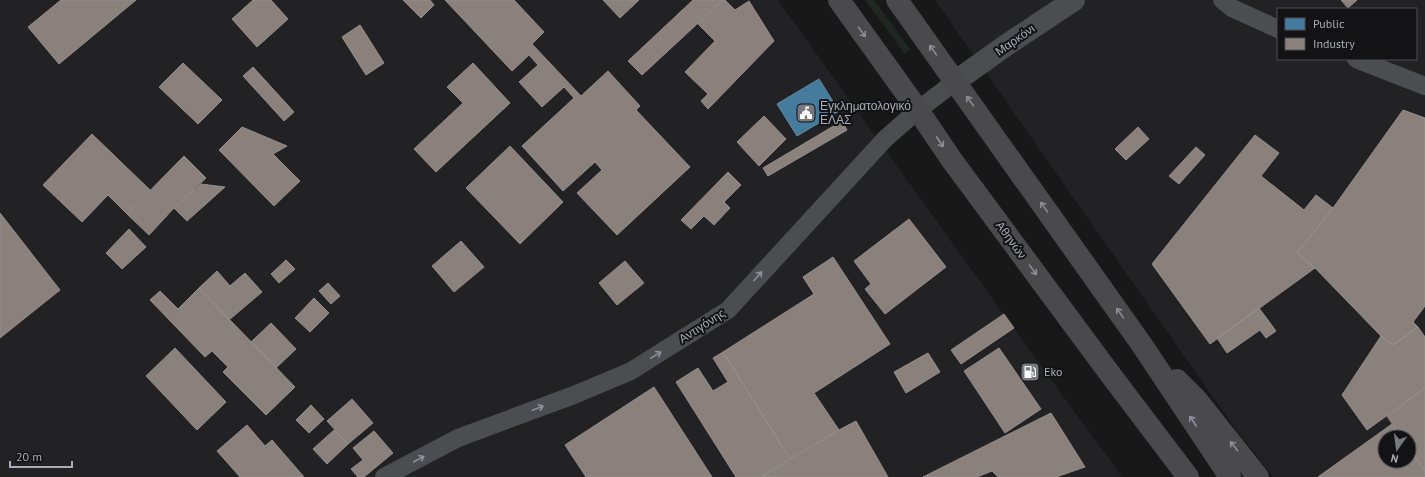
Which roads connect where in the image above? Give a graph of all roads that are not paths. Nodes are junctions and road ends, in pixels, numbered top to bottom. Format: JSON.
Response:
{"nodes":[{"id":1,"x":839,"y":0,"type":"edge"},
{"id":2,"x":897,"y":0,"type":"edge"},
{"id":3,"x":1074,"y":0,"type":"edge"},
{"id":4,"x":1222,"y":0,"type":"edge"},
{"id":5,"x":1277,"y":28,"type":"edge"},
{"id":6,"x":1359,"y":60,"type":"edge"},
{"id":7,"x":956,"y":82,"type":"junction"},
{"id":8,"x":1425,"y":86,"type":"edge"},
{"id":9,"x":918,"y":110,"type":"junction"},
{"id":10,"x":1142,"y":345,"type":"junction"},
{"id":11,"x":1110,"y":374,"type":"junction"},
{"id":12,"x":384,"y":477,"type":"edge"},
{"id":13,"x":1168,"y":477,"type":"edge"},
{"id":14,"x":1188,"y":477,"type":"edge"},
{"id":15,"x":1230,"y":477,"type":"edge"},
{"id":16,"x":1258,"y":477,"type":"edge"}],
"edges":[{"from":1,"to":9,"type":"highway","name":"Αθηνών","one_way":true},
{"from":7,"to":2,"type":"highway","one_way":true},
{"from":3,"to":7,"type":"street","name":"Μαρκόνι"},
{"from":4,"to":5,"type":"street"},
{"from":6,"to":8,"type":"street"},
{"from":7,"to":9,"type":"street","name":"Αντιγόνης"},
{"from":10,"to":7,"type":"highway","one_way":true},
{"from":9,"to":11,"type":"highway","name":"Αθηνών","one_way":true},
{"from":12,"to":9,"type":"street","name":"Αντιγόνης","one_way":true},
{"from":15,"to":10,"type":"highway","one_way":true},
{"from":16,"to":10,"type":"highway","one_way":true},
{"from":11,"to":13,"type":"highway"},
{"from":11,"to":14,"type":"highway","name":"Αθηνών"}]}
